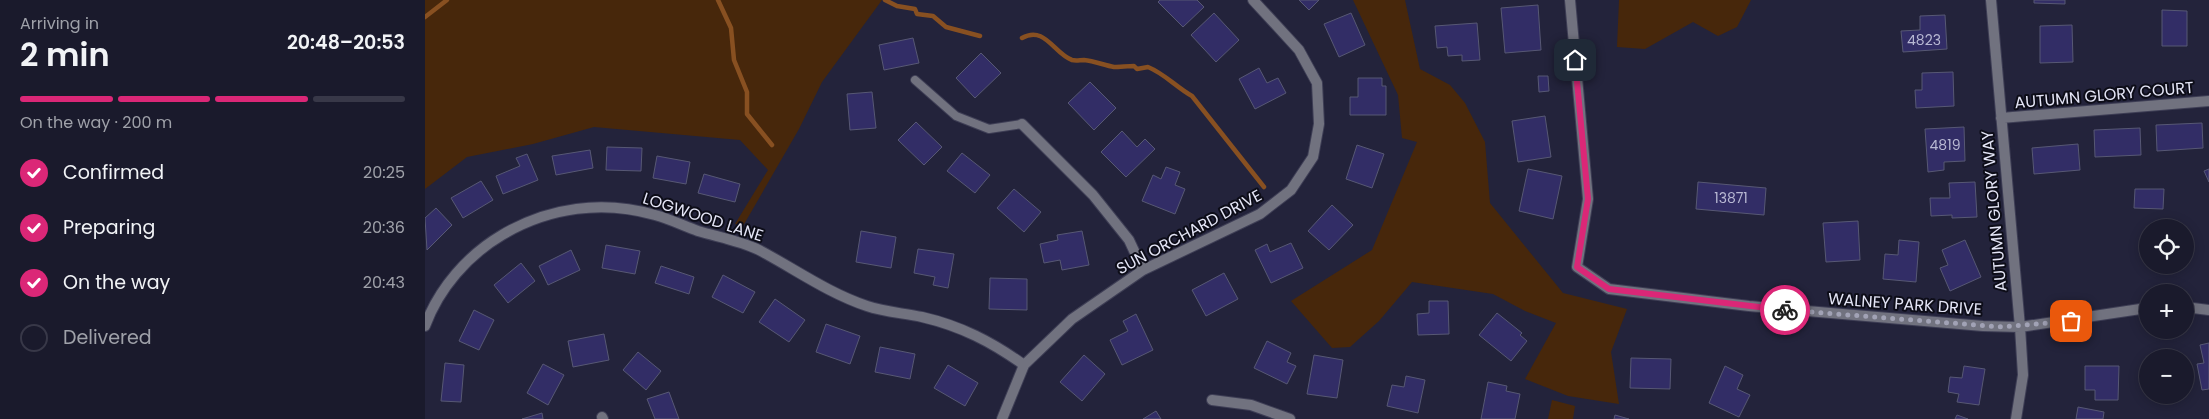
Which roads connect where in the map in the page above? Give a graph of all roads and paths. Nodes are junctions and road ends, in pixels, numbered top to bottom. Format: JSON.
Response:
{"nodes":[{"id":1,"x":1253,"y":0,"type":"edge"},
{"id":2,"x":1570,"y":0,"type":"edge"},
{"id":3,"x":1991,"y":0,"type":"edge"},
{"id":4,"x":915,"y":80,"type":"dead end"},
{"id":5,"x":2209,"y":101,"type":"edge"},
{"id":6,"x":2001,"y":118,"type":"junction"},
{"id":7,"x":1022,"y":124,"type":"joint"},
{"id":8,"x":1143,"y":270,"type":"junction"},
{"id":9,"x":2194,"y":308,"type":"edge"},
{"id":10,"x":2139,"y":309,"type":"edge"},
{"id":11,"x":2209,"y":310,"type":"edge"},
{"id":12,"x":425,"y":326,"type":"edge"},
{"id":13,"x":2020,"y":326,"type":"junction"},
{"id":14,"x":1024,"y":365,"type":"junction"},
{"id":15,"x":1212,"y":400,"type":"dead end"},
{"id":16,"x":1002,"y":419,"type":"edge"},
{"id":17,"x":1290,"y":419,"type":"edge"},
{"id":18,"x":2016,"y":419,"type":"edge"}],
"edges":[{"from":1,"to":8,"type":"street","name":"SUN ORCHARD DRIVE"},
{"from":2,"to":13,"type":"street","name":"WALNEY PARK DRIVE"},
{"from":3,"to":6,"type":"street","name":"AUTUMN GLORY WAY"},
{"from":4,"to":7,"type":"lane"},
{"from":5,"to":6,"type":"street","name":"AUTUMN GLORY COURT"},
{"from":6,"to":13,"type":"street","name":"AUTUMN GLORY WAY"},
{"from":7,"to":8,"type":"street"},
{"from":8,"to":14,"type":"street","name":"SUN ORCHARD DRIVE"},
{"from":9,"to":11,"type":"street"},
{"from":10,"to":13,"type":"street","name":"WALNEY PARK DRIVE"},
{"from":12,"to":14,"type":"street","name":"LOGWOOD LANE"},
{"from":13,"to":18,"type":"street","name":"AUTUMN GLORY WAY"},
{"from":14,"to":16,"type":"street","name":"SUN ORCHARD DRIVE"},
{"from":15,"to":17,"type":"street"}]}
